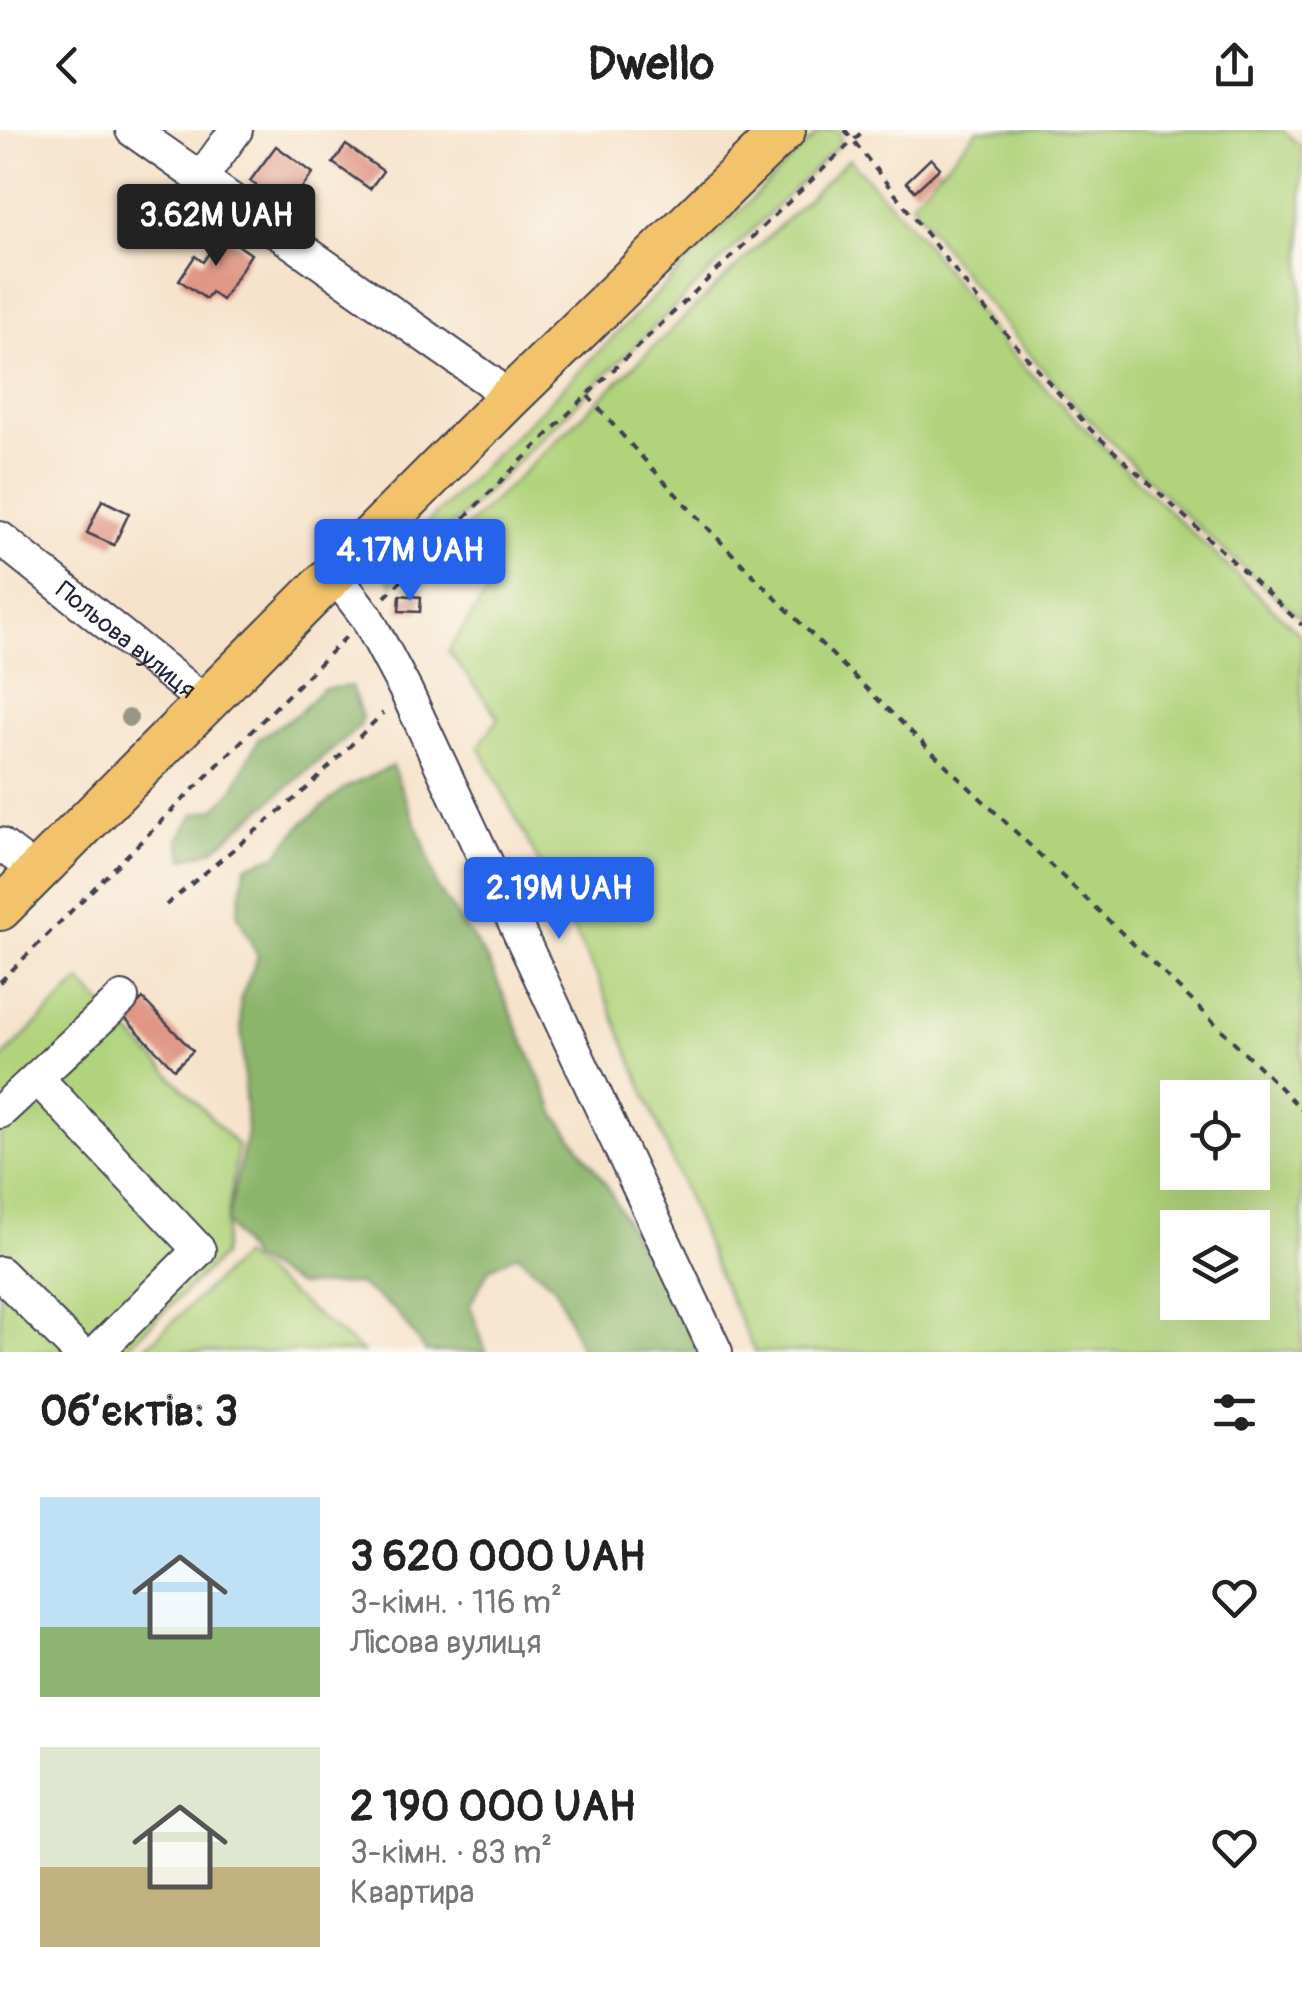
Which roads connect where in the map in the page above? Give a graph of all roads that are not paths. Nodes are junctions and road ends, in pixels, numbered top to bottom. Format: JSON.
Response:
{"nodes":[{"id":1,"x":132,"y":130,"type":"edge"},
{"id":2,"x":236,"y":130,"type":"edge"},
{"id":3,"x":784,"y":130,"type":"edge"},
{"id":4,"x":202,"y":178,"type":"junction"},
{"id":5,"x":506,"y":400,"type":"junction"},
{"id":6,"x":0,"y":538,"type":"edge"},
{"id":7,"x":333,"y":574,"type":"junction"},
{"id":8,"x":205,"y":702,"type":"junction"},
{"id":9,"x":0,"y":844,"type":"edge"},
{"id":10,"x":36,"y":872,"type":"junction"},
{"id":11,"x":0,"y":909,"type":"edge"},
{"id":12,"x":122,"y":998,"type":"dead end"},
{"id":13,"x":37,"y":1078,"type":"junction"},
{"id":14,"x":0,"y":1112,"type":"edge"},
{"id":15,"x":0,"y":1273,"type":"edge"},
{"id":16,"x":79,"y":1352,"type":"edge"},
{"id":17,"x":98,"y":1352,"type":"edge"},
{"id":18,"x":716,"y":1352,"type":"edge"}],
"edges":[{"from":1,"to":4,"type":"street"},
{"from":2,"to":4,"type":"street"},
{"from":3,"to":5,"type":"main road"},
{"from":4,"to":5,"type":"street"},
{"from":5,"to":7,"type":"main road"},
{"from":6,"to":8,"type":"street","name":"Польова вулиця"},
{"from":7,"to":8,"type":"main road"},
{"from":7,"to":18,"type":"street"},
{"from":8,"to":10,"type":"main road"},
{"from":9,"to":10,"type":"street"},
{"from":10,"to":11,"type":"main road"},
{"from":12,"to":13,"type":"street"},
{"from":13,"to":14,"type":"street"},
{"from":13,"to":17,"type":"street"},
{"from":15,"to":16,"type":"street"}]}
